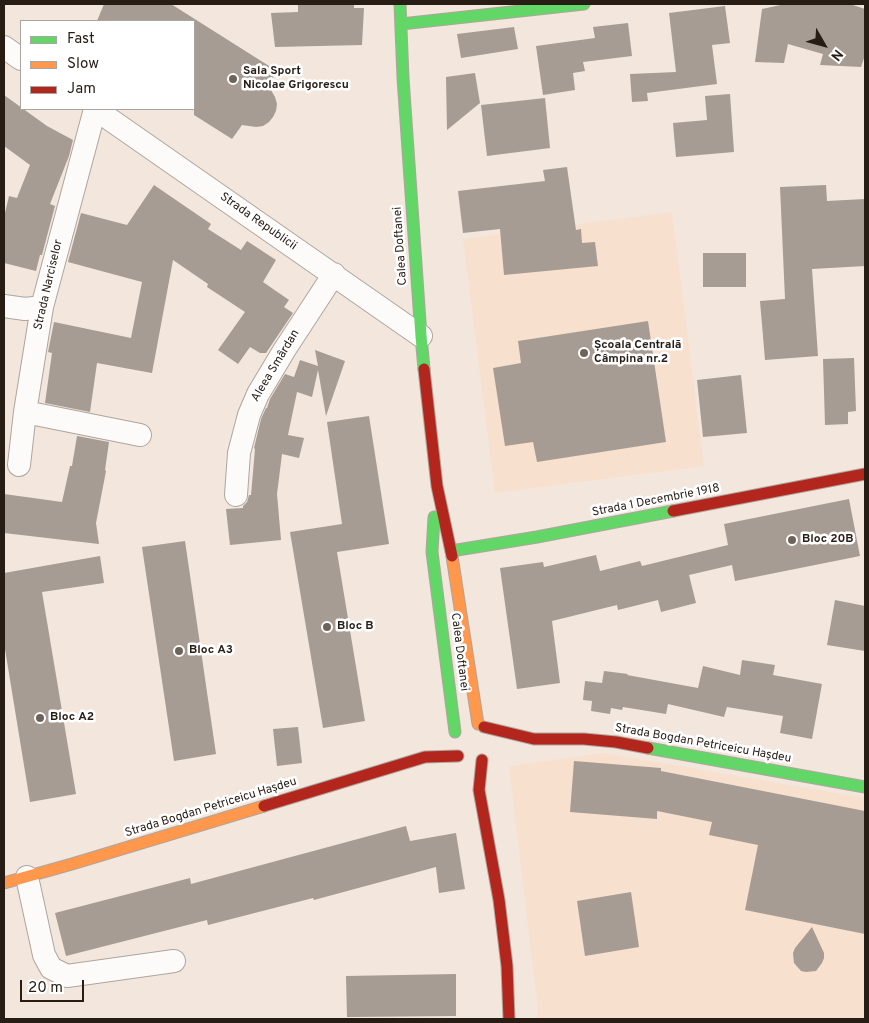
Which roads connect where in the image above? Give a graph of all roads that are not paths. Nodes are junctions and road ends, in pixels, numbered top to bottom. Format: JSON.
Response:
{"nodes":[{"id":1,"x":400,"y":4,"type":"edge"},
{"id":2,"x":584,"y":4,"type":"edge"},
{"id":3,"x":401,"y":24,"type":"junction"},
{"id":4,"x":4,"y":47,"type":"edge"},
{"id":5,"x":20,"y":58,"type":"edge"},
{"id":6,"x":95,"y":110,"type":"edge"},
{"id":7,"x":96,"y":110,"type":"edge"},
{"id":8,"x":334,"y":274,"type":"junction"},
{"id":9,"x":4,"y":306,"type":"edge"},
{"id":10,"x":42,"y":307,"type":"junction"},
{"id":11,"x":421,"y":336,"type":"junction"},
{"id":12,"x":25,"y":412,"type":"junction"},
{"id":13,"x":140,"y":435,"type":"dead end"},
{"id":14,"x":19,"y":465,"type":"dead end"},
{"id":15,"x":865,"y":474,"type":"edge"},
{"id":16,"x":437,"y":486,"type":"junction"},
{"id":17,"x":236,"y":495,"type":"dead end"},
{"id":18,"x":451,"y":551,"type":"junction"},
{"id":19,"x":481,"y":725,"type":"junction"},
{"id":20,"x":454,"y":736,"type":"junction"},
{"id":21,"x":491,"y":738,"type":"dead end"},
{"id":22,"x":534,"y":738,"type":"junction"},
{"id":23,"x":510,"y":747,"type":"dead end"},
{"id":24,"x":425,"y":757,"type":"junction"},
{"id":25,"x":465,"y":765,"type":"junction"},
{"id":26,"x":865,"y":788,"type":"edge"},
{"id":27,"x":479,"y":790,"type":"junction"},
{"id":28,"x":27,"y":877,"type":"junction"},
{"id":29,"x":4,"y":884,"type":"edge"},
{"id":30,"x":174,"y":960,"type":"dead end"},
{"id":31,"x":509,"y":1019,"type":"edge"}],
"edges":[{"from":1,"to":3,"type":"street","name":"Calea Doftanei"},
{"from":2,"to":3,"type":"street"},
{"from":3,"to":11,"type":"street","name":"Calea Doftanei"},
{"from":4,"to":5,"type":"street"},
{"from":6,"to":10,"type":"street","name":"Strada Narciselor"},
{"from":7,"to":8,"type":"street","name":"Strada Republicii"},
{"from":8,"to":11,"type":"street","name":"Strada Republicii"},
{"from":8,"to":17,"type":"street","name":"Aleea Smârdan"},
{"from":9,"to":10,"type":"street"},
{"from":10,"to":12,"type":"street","name":"Strada Narciselor"},
{"from":11,"to":16,"type":"street","name":"Calea Doftanei"},
{"from":12,"to":13,"type":"street"},
{"from":12,"to":14,"type":"street","name":"Strada Narciselor"},
{"from":15,"to":18,"type":"street","name":"Strada 1 Decembrie 1918"},
{"from":16,"to":18,"type":"street","name":"Calea Doftanei"},
{"from":16,"to":20,"type":"street","name":"Calea Doftanei"},
{"from":18,"to":19,"type":"street","name":"Calea Doftanei"},
{"from":19,"to":20,"type":"street","name":"Strada Bogdan Petriceicu Hașdeu"},
{"from":19,"to":21,"type":"street"},
{"from":19,"to":22,"type":"street","name":"Strada Bogdan Petriceicu Hașdeu"},
{"from":20,"to":24,"type":"street","name":"Strada Bogdan Petriceicu Hașdeu"},
{"from":20,"to":25,"type":"street","name":"Calea Doftanei"},
{"from":22,"to":23,"type":"street","name":"Strada Bogdan Petriceicu Hașdeu"},
{"from":22,"to":26,"type":"street","name":"Strada Bogdan Petriceicu Hașdeu"},
{"from":24,"to":25,"type":"street","name":"Strada Bogdan Petriceicu Hașdeu"},
{"from":24,"to":28,"type":"street","name":"Strada Bogdan Petriceicu Hașdeu"},
{"from":25,"to":27,"type":"street"},
{"from":25,"to":27,"type":"street","name":"Strada Bogdan Petriceicu Hașdeu"},
{"from":27,"to":31,"type":"street"},
{"from":28,"to":29,"type":"street","name":"Strada Bogdan Petriceicu Hașdeu"},
{"from":28,"to":30,"type":"street"}]}
